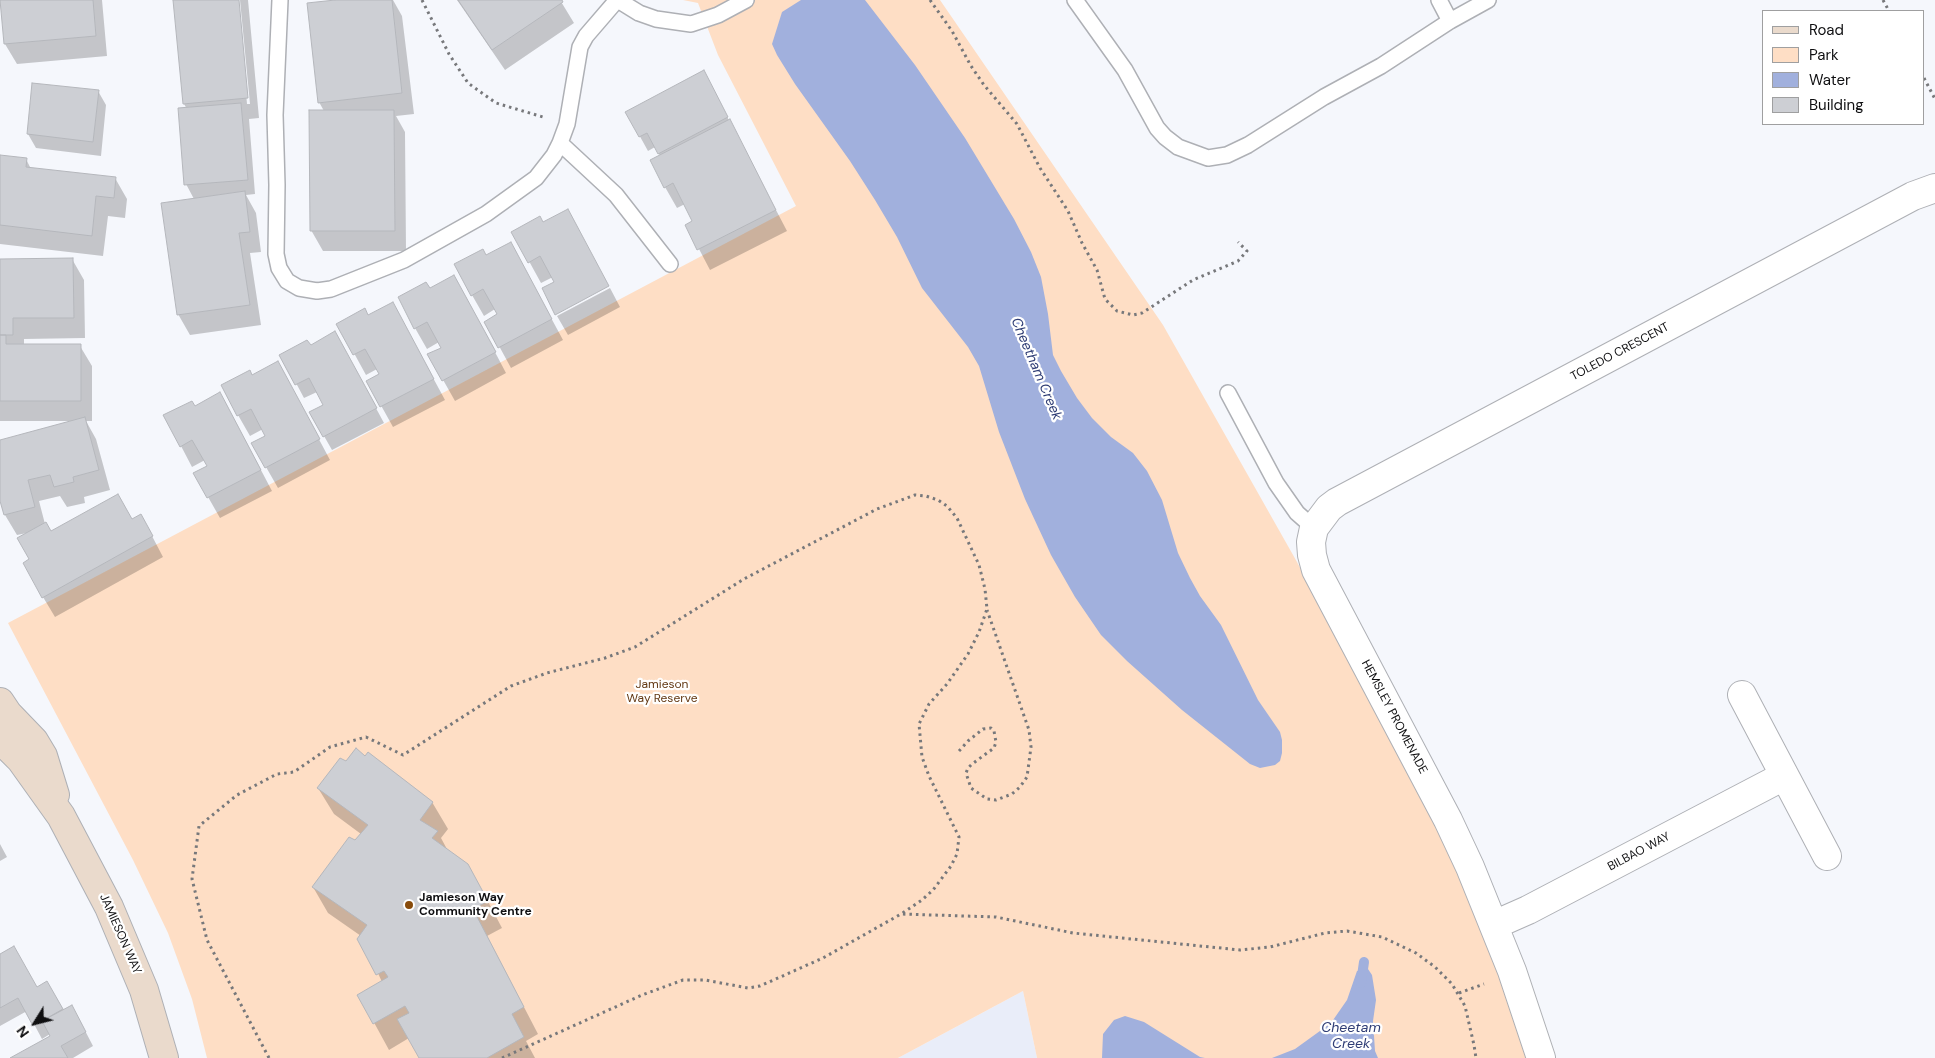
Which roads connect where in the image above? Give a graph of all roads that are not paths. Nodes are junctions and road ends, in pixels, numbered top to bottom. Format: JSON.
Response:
{"nodes":[{"id":1,"x":280,"y":0,"type":"edge"},
{"id":2,"x":618,"y":0,"type":"edge"},
{"id":3,"x":746,"y":0,"type":"edge"},
{"id":4,"x":1075,"y":0,"type":"edge"},
{"id":5,"x":1439,"y":0,"type":"edge"},
{"id":6,"x":1488,"y":0,"type":"edge"},
{"id":7,"x":1450,"y":21,"type":"junction"},
{"id":8,"x":560,"y":143,"type":"junction"},
{"id":9,"x":1935,"y":188,"type":"edge"},
{"id":10,"x":670,"y":264,"type":"dead end"},
{"id":11,"x":1228,"y":393,"type":"dead end"},
{"id":12,"x":1314,"y":528,"type":"junction"},
{"id":13,"x":1742,"y":695,"type":"dead end"},
{"id":14,"x":0,"y":702,"type":"edge"},
{"id":15,"x":0,"y":739,"type":"edge"},
{"id":16,"x":1784,"y":776,"type":"junction"},
{"id":17,"x":61,"y":816,"type":"junction"},
{"id":18,"x":1827,"y":856,"type":"dead end"},
{"id":19,"x":1494,"y":925,"type":"junction"},
{"id":20,"x":164,"y":1058,"type":"edge"},
{"id":21,"x":1541,"y":1058,"type":"edge"}],
"edges":[{"from":1,"to":8,"type":"lane"},
{"from":2,"to":3,"type":"lane"},
{"from":2,"to":8,"type":"lane"},
{"from":4,"to":7,"type":"lane"},
{"from":5,"to":7,"type":"lane"},
{"from":6,"to":7,"type":"lane"},
{"from":8,"to":10,"type":"lane"},
{"from":9,"to":12,"type":"street","name":"TOLEDO CRESCENT"},
{"from":11,"to":12,"type":"lane"},
{"from":12,"to":19,"type":"street","name":"HEMSLEY PROMENADE"},
{"from":13,"to":16,"type":"street"},
{"from":14,"to":17,"type":"street","name":"JAMIESON WAY"},
{"from":15,"to":17,"type":"street","name":"JAMIESON WAY"},
{"from":16,"to":18,"type":"street"},
{"from":16,"to":19,"type":"street","name":"BILBAO WAY"},
{"from":17,"to":20,"type":"street","name":"JAMIESON WAY"},
{"from":19,"to":21,"type":"street","name":"HEMSLEY PROMENADE"}]}
